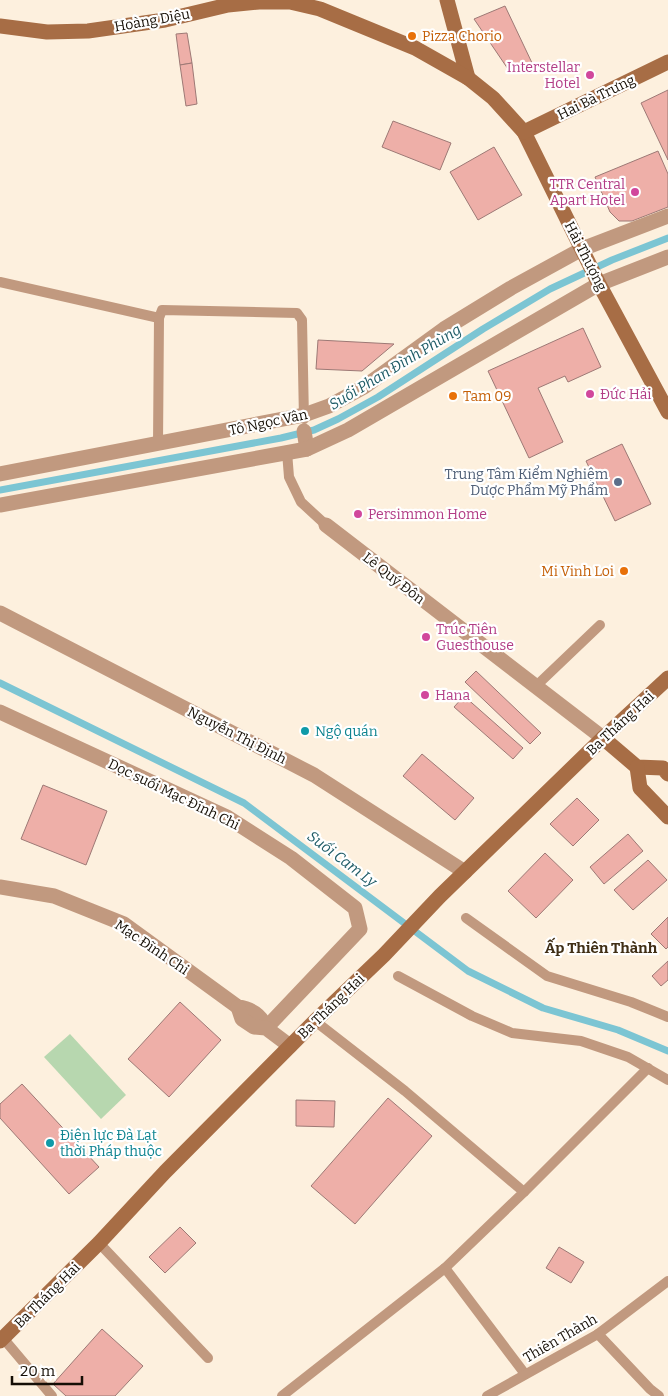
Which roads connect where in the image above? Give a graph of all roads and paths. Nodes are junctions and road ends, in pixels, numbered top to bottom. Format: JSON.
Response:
{"nodes":[{"id":1,"x":447,"y":0,"type":"edge"},
{"id":2,"x":0,"y":26,"type":"edge"},
{"id":3,"x":668,"y":62,"type":"edge"},
{"id":4,"x":468,"y":78,"type":"junction"},
{"id":5,"x":524,"y":132,"type":"junction"},
{"id":6,"x":668,"y":216,"type":"edge"},
{"id":7,"x":582,"y":249,"type":"junction"},
{"id":8,"x":668,"y":257,"type":"edge"},
{"id":9,"x":0,"y":282,"type":"edge"},
{"id":10,"x":599,"y":284,"type":"junction"},
{"id":11,"x":159,"y":318,"type":"junction"},
{"id":12,"x":668,"y":412,"type":"edge"},
{"id":13,"x":304,"y":415,"type":"junction"},
{"id":14,"x":306,"y":441,"type":"junction"},
{"id":15,"x":158,"y":444,"type":"junction"},
{"id":16,"x":286,"y":452,"type":"junction"},
{"id":17,"x":0,"y":474,"type":"edge"},
{"id":18,"x":0,"y":505,"type":"edge"},
{"id":19,"x":326,"y":525,"type":"joint"},
{"id":20,"x":0,"y":613,"type":"edge"},
{"id":21,"x":600,"y":625,"type":"dead end"},
{"id":22,"x":668,"y":678,"type":"edge"},
{"id":23,"x":536,"y":686,"type":"junction"},
{"id":24,"x":0,"y":712,"type":"edge"},
{"id":25,"x":603,"y":738,"type":"junction"},
{"id":26,"x":637,"y":767,"type":"junction"},
{"id":27,"x":668,"y":774,"type":"edge"},
{"id":28,"x":668,"y":817,"type":"edge"},
{"id":29,"x":465,"y":872,"type":"junction"},
{"id":30,"x":0,"y":888,"type":"edge"},
{"id":31,"x":466,"y":918,"type":"dead end"},
{"id":32,"x":398,"y":976,"type":"dead end"},
{"id":33,"x":668,"y":1017,"type":"edge"},
{"id":34,"x":315,"y":1021,"type":"junction"},
{"id":35,"x":266,"y":1028,"type":"junction"},
{"id":36,"x":290,"y":1046,"type":"junction"},
{"id":37,"x":648,"y":1068,"type":"junction"},
{"id":38,"x":668,"y":1080,"type":"edge"},
{"id":39,"x":524,"y":1192,"type":"junction"},
{"id":40,"x":99,"y":1243,"type":"junction"},
{"id":41,"x":445,"y":1268,"type":"junction"},
{"id":42,"x":668,"y":1281,"type":"edge"},
{"id":43,"x":598,"y":1334,"type":"junction"},
{"id":44,"x":1,"y":1339,"type":"edge"},
{"id":45,"x":208,"y":1358,"type":"dead end"},
{"id":46,"x":525,"y":1374,"type":"junction"},
{"id":47,"x":52,"y":1396,"type":"edge"},
{"id":48,"x":282,"y":1396,"type":"edge"},
{"id":49,"x":487,"y":1396,"type":"edge"},
{"id":50,"x":659,"y":1396,"type":"edge"}],
"edges":[{"from":1,"to":4,"type":"street"},
{"from":2,"to":4,"type":"street","name":"Hoàng Diệu"},
{"from":3,"to":5,"type":"street","name":"Hai Bà Trưng"},
{"from":4,"to":5,"type":"street","name":"Hải Thượng"},
{"from":5,"to":7,"type":"street","name":"Hải Thượng"},
{"from":6,"to":7,"type":"street","name":"Tô Ngọc Vân"},
{"from":7,"to":10,"type":"street","name":"Hải Thượng"},
{"from":7,"to":13,"type":"street","name":"Tô Ngọc Vân"},
{"from":8,"to":10,"type":"street"},
{"from":9,"to":11,"type":"lane"},
{"from":10,"to":12,"type":"street","name":"Hải Thượng"},
{"from":10,"to":14,"type":"street"},
{"from":11,"to":13,"type":"lane"},
{"from":11,"to":15,"type":"lane"},
{"from":13,"to":14,"type":"lane"},
{"from":13,"to":15,"type":"street","name":"Tô Ngọc Vân"},
{"from":14,"to":16,"type":"street"},
{"from":15,"to":17,"type":"street","name":"Tô Ngọc Vân"},
{"from":16,"to":18,"type":"street"},
{"from":16,"to":19,"type":"lane","name":"Lê Quý Đôn"},
{"from":19,"to":23,"type":"street","name":"Lê Quý Đôn"},
{"from":20,"to":29,"type":"street","name":"Nguyễn Thị Định"},
{"from":21,"to":23,"type":"lane"},
{"from":22,"to":25,"type":"street","name":"Ba Tháng Hai"},
{"from":23,"to":25,"type":"street","name":"Lê Quý Đôn"},
{"from":24,"to":35,"type":"street","name":"Dọc suối Mạc Đĩnh Chi"},
{"from":25,"to":26,"type":"street"},
{"from":25,"to":29,"type":"street","name":"Ba Tháng Hai"},
{"from":26,"to":27,"type":"street"},
{"from":26,"to":28,"type":"street"},
{"from":29,"to":34,"type":"street","name":"Ba Tháng Hai"},
{"from":30,"to":35,"type":"street","name":"Mạc Đĩnh Chi"},
{"from":31,"to":33,"type":"lane"},
{"from":32,"to":37,"type":"lane"},
{"from":34,"to":36,"type":"street","name":"Ba Tháng Hai"},
{"from":34,"to":39,"type":"lane"},
{"from":35,"to":36,"type":"street","name":"Mạc Đĩnh Chi"},
{"from":36,"to":40,"type":"street","name":"Ba Tháng Hai"},
{"from":37,"to":38,"type":"lane"},
{"from":37,"to":39,"type":"lane"},
{"from":39,"to":41,"type":"lane"},
{"from":40,"to":44,"type":"street","name":"Ba Tháng Hai"},
{"from":40,"to":45,"type":"lane"},
{"from":41,"to":46,"type":"lane"},
{"from":41,"to":48,"type":"lane"},
{"from":42,"to":43,"type":"lane","name":"Thiên Thành"},
{"from":43,"to":46,"type":"lane","name":"Thiên Thành"},
{"from":43,"to":50,"type":"lane"},
{"from":44,"to":47,"type":"lane"},
{"from":46,"to":49,"type":"lane","name":"Thiên Thành"}]}
